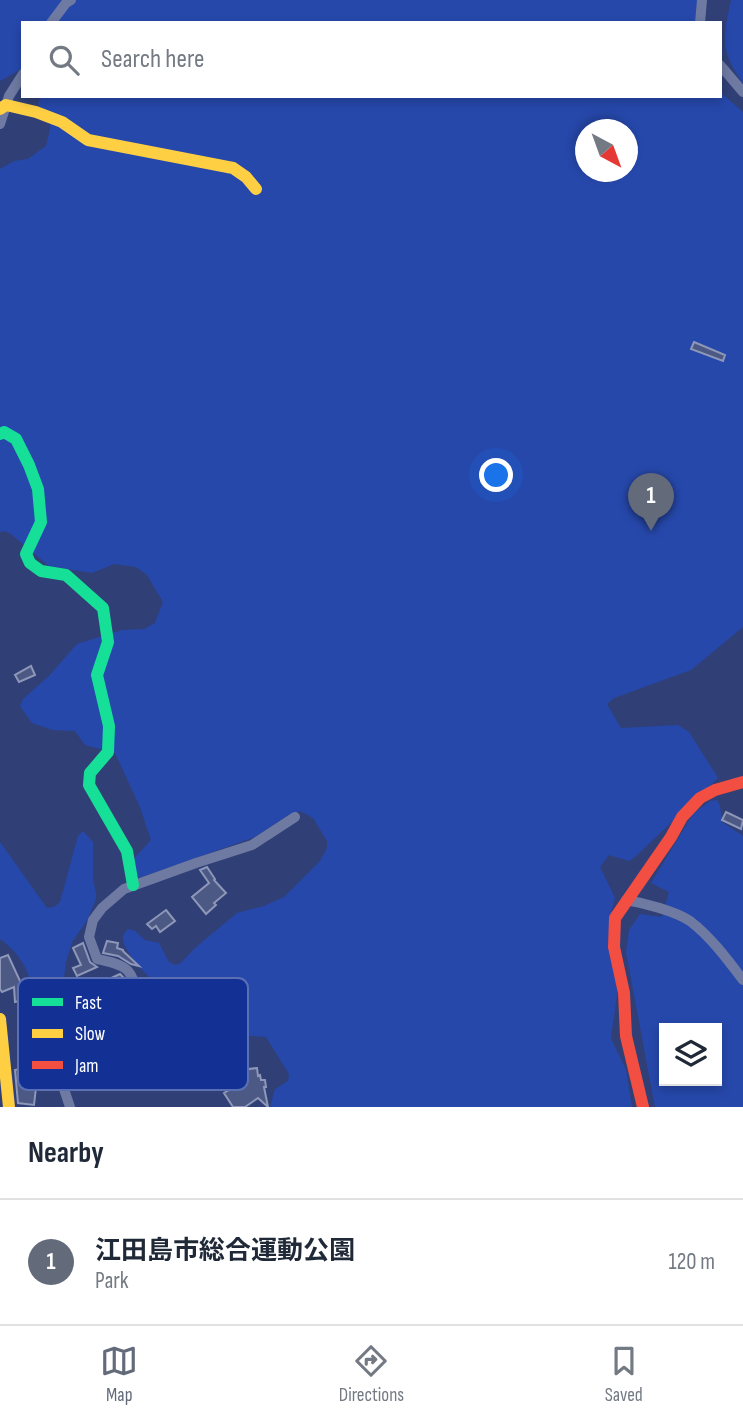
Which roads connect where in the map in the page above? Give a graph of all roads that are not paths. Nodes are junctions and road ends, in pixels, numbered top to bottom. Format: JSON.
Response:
{"nodes":[{"id":1,"x":71,"y":0,"type":"edge"},
{"id":2,"x":702,"y":0,"type":"edge"},
{"id":3,"x":53,"y":21,"type":"edge"},
{"id":4,"x":699,"y":21,"type":"edge"},
{"id":5,"x":722,"y":67,"type":"edge"},
{"id":6,"x":21,"y":77,"type":"edge"},
{"id":7,"x":743,"y":92,"type":"edge"},
{"id":8,"x":3,"y":107,"type":"edge"},
{"id":9,"x":0,"y":124,"type":"edge"},
{"id":10,"x":256,"y":189,"type":"dead end"},
{"id":11,"x":0,"y":434,"type":"edge"},
{"id":12,"x":743,"y":782,"type":"edge"},
{"id":13,"x":295,"y":817,"type":"dead end"},
{"id":14,"x":133,"y":885,"type":"junction"},
{"id":15,"x":626,"y":900,"type":"junction"},
{"id":16,"x":133,"y":978,"type":"edge"},
{"id":17,"x":743,"y":980,"type":"edge"},
{"id":18,"x":0,"y":1018,"type":"edge"},
{"id":19,"x":65,"y":1090,"type":"edge"},
{"id":20,"x":9,"y":1107,"type":"edge"},
{"id":21,"x":70,"y":1107,"type":"edge"},
{"id":22,"x":643,"y":1107,"type":"edge"}],
"edges":[{"from":1,"to":3,"type":"street"},
{"from":2,"to":4,"type":"street"},
{"from":5,"to":7,"type":"street"},
{"from":6,"to":8,"type":"street"},
{"from":8,"to":9,"type":"street"},
{"from":8,"to":10,"type":"street"},
{"from":11,"to":14,"type":"street"},
{"from":12,"to":15,"type":"street"},
{"from":13,"to":14,"type":"street"},
{"from":14,"to":16,"type":"street"},
{"from":15,"to":17,"type":"street"},
{"from":15,"to":22,"type":"street"},
{"from":18,"to":20,"type":"street"},
{"from":19,"to":21,"type":"street"}]}
